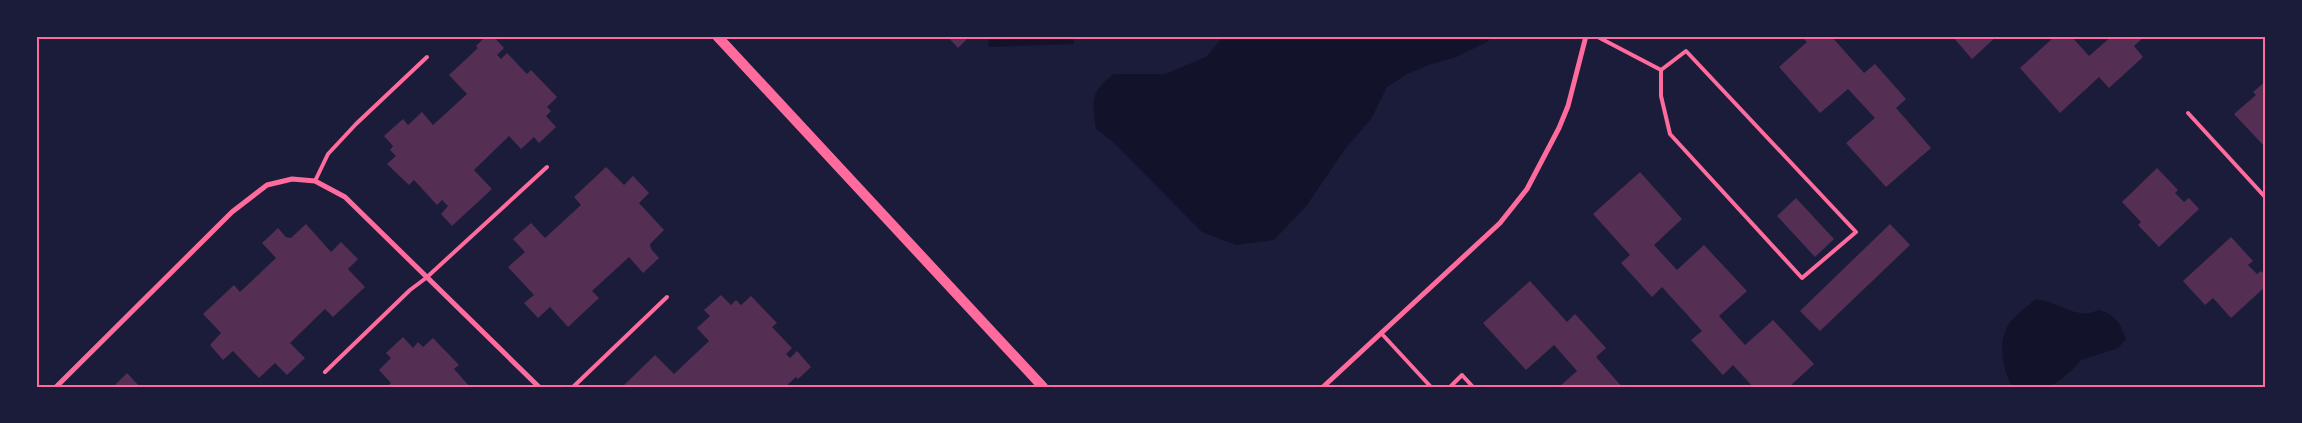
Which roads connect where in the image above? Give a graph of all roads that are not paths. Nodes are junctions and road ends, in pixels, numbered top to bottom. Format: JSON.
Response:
{"nodes":[{"id":1,"x":717,"y":36,"type":"edge"},
{"id":2,"x":1586,"y":36,"type":"edge"},
{"id":3,"x":1596,"y":36,"type":"edge"},
{"id":4,"x":427,"y":57,"type":"dead end"},
{"id":5,"x":1660,"y":70,"type":"junction"},
{"id":6,"x":2188,"y":113,"type":"dead end"},
{"id":7,"x":547,"y":167,"type":"dead end"},
{"id":8,"x":315,"y":181,"type":"junction"},
{"id":9,"x":2266,"y":198,"type":"edge"},
{"id":10,"x":426,"y":278,"type":"junction"},
{"id":11,"x":667,"y":297,"type":"dead end"},
{"id":12,"x":1381,"y":333,"type":"junction"},
{"id":13,"x":325,"y":372,"type":"dead end"},
{"id":14,"x":56,"y":387,"type":"edge"},
{"id":15,"x":539,"y":387,"type":"edge"},
{"id":16,"x":573,"y":387,"type":"edge"},
{"id":17,"x":1043,"y":387,"type":"edge"},
{"id":18,"x":1323,"y":387,"type":"edge"},
{"id":19,"x":1431,"y":387,"type":"edge"},
{"id":20,"x":1450,"y":387,"type":"edge"},
{"id":21,"x":1473,"y":387,"type":"edge"}],
"edges":[{"from":1,"to":17,"type":"main road"},
{"from":2,"to":12,"type":"street"},
{"from":3,"to":5,"type":"lane"},
{"from":4,"to":8,"type":"lane"},
{"from":5,"to":5,"type":"lane"},
{"from":6,"to":9,"type":"lane"},
{"from":7,"to":10,"type":"lane"},
{"from":8,"to":10,"type":"street"},
{"from":8,"to":14,"type":"street"},
{"from":10,"to":13,"type":"lane"},
{"from":10,"to":15,"type":"street"},
{"from":11,"to":16,"type":"lane"},
{"from":12,"to":18,"type":"street"},
{"from":12,"to":19,"type":"lane"},
{"from":20,"to":21,"type":"lane"}]}
